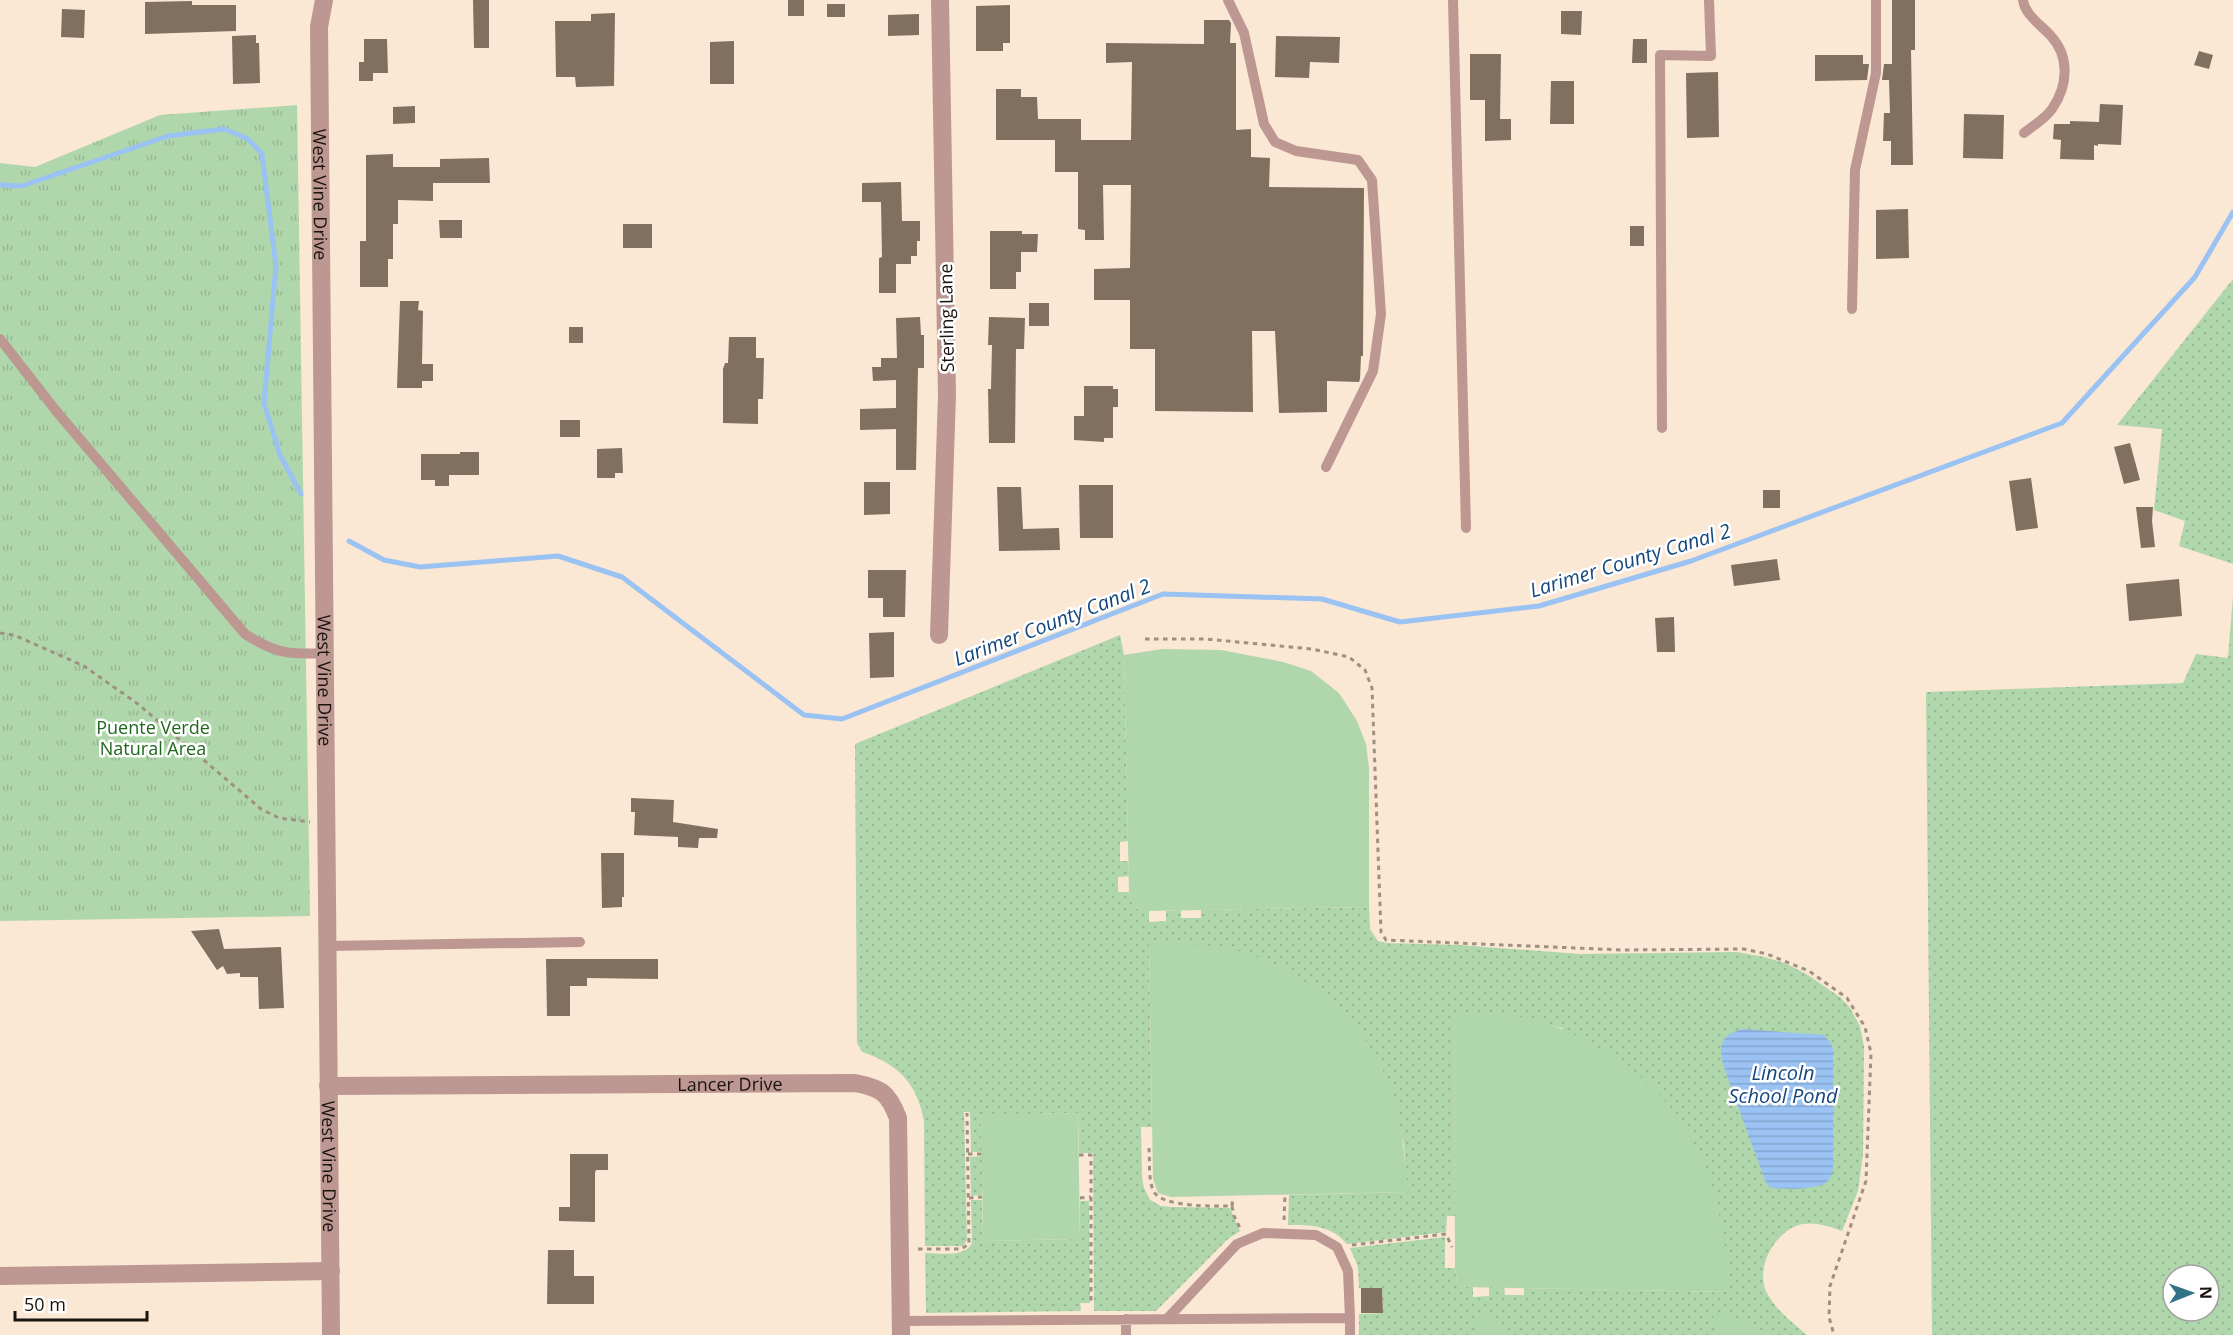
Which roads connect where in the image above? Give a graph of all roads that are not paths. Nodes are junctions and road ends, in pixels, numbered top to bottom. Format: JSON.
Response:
{"nodes":[{"id":1,"x":313,"y":0,"type":"edge"},
{"id":2,"x":324,"y":0,"type":"edge"},
{"id":3,"x":940,"y":0,"type":"edge"},
{"id":4,"x":1228,"y":0,"type":"edge"},
{"id":5,"x":1453,"y":0,"type":"edge"},
{"id":6,"x":1709,"y":0,"type":"edge"},
{"id":7,"x":1876,"y":0,"type":"edge"},
{"id":8,"x":2023,"y":0,"type":"edge"},
{"id":9,"x":319,"y":27,"type":"junction"},
{"id":10,"x":2024,"y":133,"type":"dead end"},
{"id":11,"x":1852,"y":309,"type":"dead end"},
{"id":12,"x":0,"y":339,"type":"edge"},
{"id":13,"x":1662,"y":428,"type":"dead end"},
{"id":14,"x":1326,"y":467,"type":"dead end"},
{"id":15,"x":1466,"y":528,"type":"dead end"},
{"id":16,"x":939,"y":635,"type":"dead end"},
{"id":17,"x":324,"y":653,"type":"junction"},
{"id":18,"x":580,"y":942,"type":"dead end"},
{"id":19,"x":327,"y":946,"type":"junction"},
{"id":20,"x":328,"y":1086,"type":"junction"},
{"id":21,"x":330,"y":1271,"type":"junction"},
{"id":22,"x":0,"y":1276,"type":"edge"},
{"id":23,"x":1350,"y":1318,"type":"junction"},
{"id":24,"x":1126,"y":1319,"type":"junction"},
{"id":25,"x":1167,"y":1319,"type":"junction"},
{"id":26,"x":901,"y":1328,"type":"edge"},
{"id":27,"x":331,"y":1335,"type":"edge"},
{"id":28,"x":1126,"y":1335,"type":"edge"},
{"id":29,"x":1350,"y":1335,"type":"edge"}],
"edges":[{"from":1,"to":9,"type":"street","name":"West Vine Drive"},
{"from":2,"to":9,"type":"street","name":"West Vine Drive"},
{"from":3,"to":16,"type":"street","name":"Sterling Lane"},
{"from":4,"to":14,"type":"lane"},
{"from":5,"to":15,"type":"lane"},
{"from":6,"to":13,"type":"lane"},
{"from":7,"to":11,"type":"lane"},
{"from":8,"to":10,"type":"lane"},
{"from":9,"to":17,"type":"street","name":"West Vine Drive"},
{"from":12,"to":17,"type":"lane"},
{"from":17,"to":19,"type":"street","name":"West Vine Drive"},
{"from":18,"to":19,"type":"lane"},
{"from":19,"to":20,"type":"street","name":"West Vine Drive"},
{"from":20,"to":21,"type":"street","name":"West Vine Drive"},
{"from":20,"to":26,"type":"street","name":"Lancer Drive"},
{"from":21,"to":22,"type":"street"},
{"from":21,"to":27,"type":"street","name":"West Vine Drive"},
{"from":23,"to":25,"type":"lane"},
{"from":23,"to":25,"type":"lane"},
{"from":23,"to":29,"type":"lane"},
{"from":24,"to":25,"type":"lane"},
{"from":24,"to":26,"type":"lane"},
{"from":24,"to":28,"type":"lane"}]}
